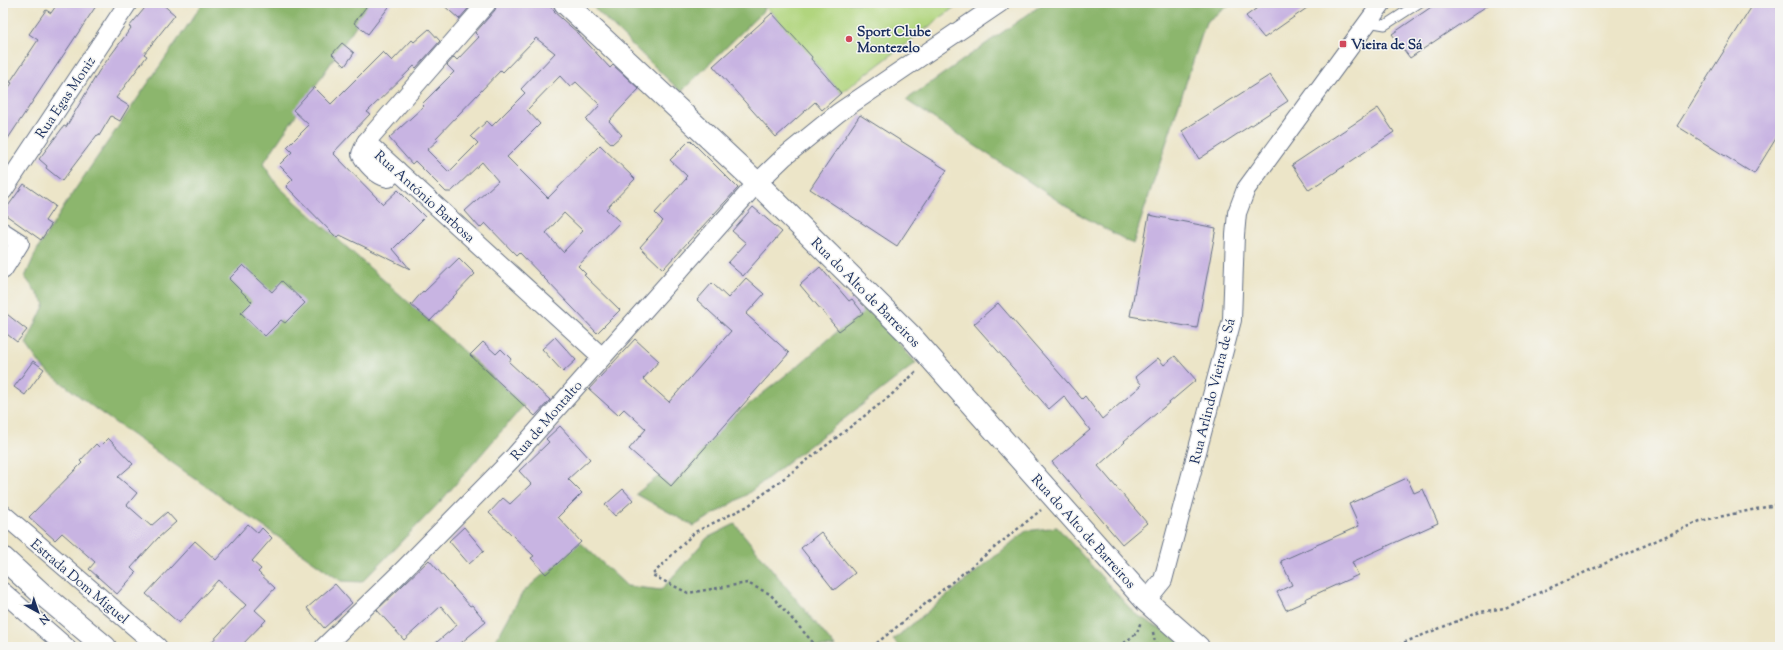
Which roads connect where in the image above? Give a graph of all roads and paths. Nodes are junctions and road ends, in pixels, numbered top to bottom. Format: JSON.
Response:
{"nodes":[{"id":1,"x":128,"y":3,"type":"edge"},
{"id":2,"x":487,"y":3,"type":"edge"},
{"id":3,"x":565,"y":3,"type":"edge"},
{"id":4,"x":1000,"y":3,"type":"edge"},
{"id":5,"x":1382,"y":3,"type":"edge"},
{"id":6,"x":1419,"y":3,"type":"edge"},
{"id":7,"x":1368,"y":22,"type":"junction"},
{"id":8,"x":757,"y":183,"type":"junction"},
{"id":9,"x":3,"y":191,"type":"edge"},
{"id":10,"x":3,"y":232,"type":"edge"},
{"id":11,"x":3,"y":270,"type":"edge"},
{"id":12,"x":602,"y":357,"type":"junction"},
{"id":13,"x":931,"y":358,"type":"junction"},
{"id":14,"x":1055,"y":498,"type":"junction"},
{"id":15,"x":1780,"y":504,"type":"edge"},
{"id":16,"x":3,"y":514,"type":"edge"},
{"id":17,"x":3,"y":558,"type":"edge"},
{"id":18,"x":3,"y":592,"type":"edge"},
{"id":19,"x":1146,"y":601,"type":"junction"},
{"id":20,"x":103,"y":646,"type":"edge"},
{"id":21,"x":66,"y":647,"type":"edge"},
{"id":22,"x":158,"y":647,"type":"edge"},
{"id":23,"x":324,"y":647,"type":"edge"},
{"id":24,"x":817,"y":647,"type":"edge"},
{"id":25,"x":872,"y":647,"type":"edge"},
{"id":26,"x":1119,"y":647,"type":"edge"},
{"id":27,"x":1198,"y":647,"type":"edge"},
{"id":28,"x":1393,"y":647,"type":"edge"}],
"edges":[{"from":1,"to":9,"type":"street","name":"Rua Egas Moniz"},
{"from":2,"to":12,"type":"street","name":"Rua António Barbosa"},
{"from":3,"to":8,"type":"street","name":"Rua do Alto de Barreiros"},
{"from":4,"to":8,"type":"street","name":"Rua de Montalto"},
{"from":5,"to":7,"type":"street","name":"Rua Arlindo Vieira de Sá"},
{"from":6,"to":7,"type":"lane"},
{"from":7,"to":19,"type":"street","name":"Rua Arlindo Vieira de Sá"},
{"from":8,"to":12,"type":"street","name":"Rua de Montalto"},
{"from":8,"to":13,"type":"street","name":"Rua do Alto de Barreiros"},
{"from":10,"to":11,"type":"street"},
{"from":12,"to":23,"type":"street","name":"Rua de Montalto"},
{"from":13,"to":14,"type":"street","name":"Rua do Alto de Barreiros"},
{"from":13,"to":24,"type":"path"},
{"from":14,"to":19,"type":"street","name":"Rua do Alto de Barreiros"},
{"from":14,"to":25,"type":"path"},
{"from":15,"to":28,"type":"path"},
{"from":16,"to":22,"type":"street","name":"Estrada Dom Miguel"},
{"from":17,"to":20,"type":"street"},
{"from":18,"to":21,"type":"street"},
{"from":19,"to":26,"type":"path"},
{"from":19,"to":27,"type":"street","name":"Rua do Alto de Barreiros"}]}
